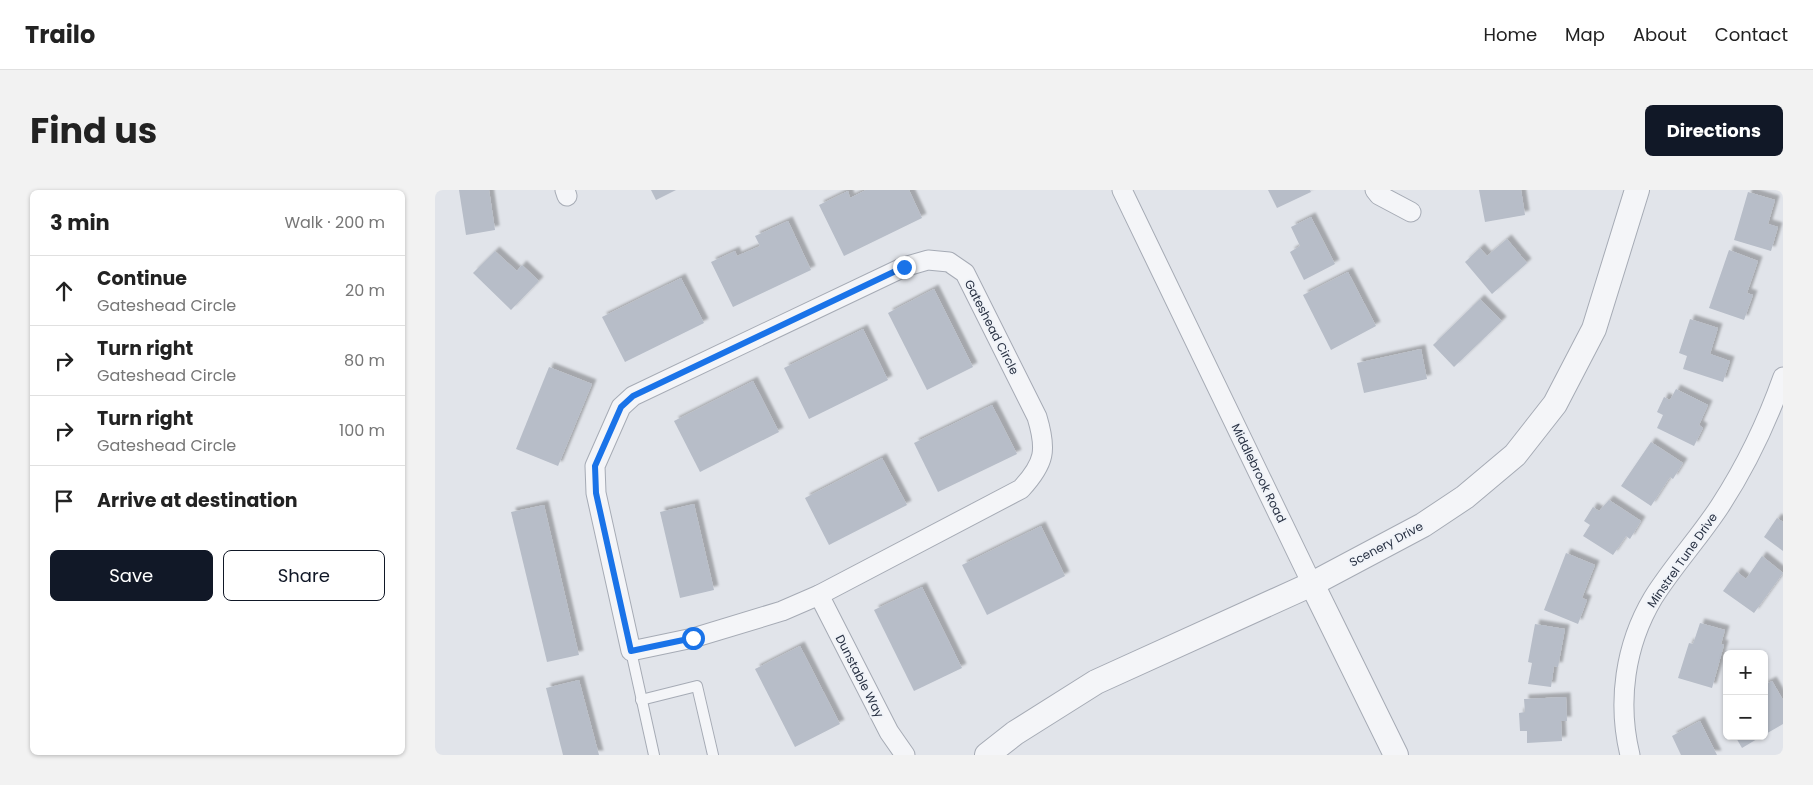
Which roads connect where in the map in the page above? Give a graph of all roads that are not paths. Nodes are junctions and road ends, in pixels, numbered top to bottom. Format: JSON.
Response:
{"nodes":[{"id":1,"x":1122,"y":190,"type":"edge"},
{"id":2,"x":1375,"y":190,"type":"edge"},
{"id":3,"x":1637,"y":190,"type":"edge"},
{"id":4,"x":1411,"y":212,"type":"dead end"},
{"id":5,"x":1783,"y":377,"type":"edge"},
{"id":6,"x":1312,"y":584,"type":"junction"},
{"id":7,"x":819,"y":595,"type":"junction"},
{"id":8,"x":631,"y":651,"type":"junction"},
{"id":9,"x":641,"y":700,"type":"junction"},
{"id":10,"x":654,"y":755,"type":"edge"},
{"id":11,"x":713,"y":755,"type":"edge"},
{"id":12,"x":905,"y":755,"type":"edge"},
{"id":13,"x":987,"y":755,"type":"edge"},
{"id":14,"x":1396,"y":755,"type":"edge"},
{"id":15,"x":1630,"y":755,"type":"edge"}],
"edges":[{"from":1,"to":6,"type":"street","name":"Middlebrook Road"},
{"from":2,"to":4,"type":"street"},
{"from":3,"to":6,"type":"street","name":"Scenery Drive"},
{"from":5,"to":15,"type":"street","name":"Minstrel Tune Drive"},
{"from":6,"to":13,"type":"street","name":"Scenery Drive"},
{"from":6,"to":14,"type":"street","name":"Middlebrook Road"},
{"from":7,"to":8,"type":"street","name":"Gateshead Circle"},
{"from":7,"to":8,"type":"street","name":"Gateshead Circle"},
{"from":7,"to":12,"type":"street","name":"Dunstable Way"},
{"from":8,"to":9,"type":"lane"},
{"from":9,"to":10,"type":"lane"},
{"from":9,"to":11,"type":"lane"}]}
